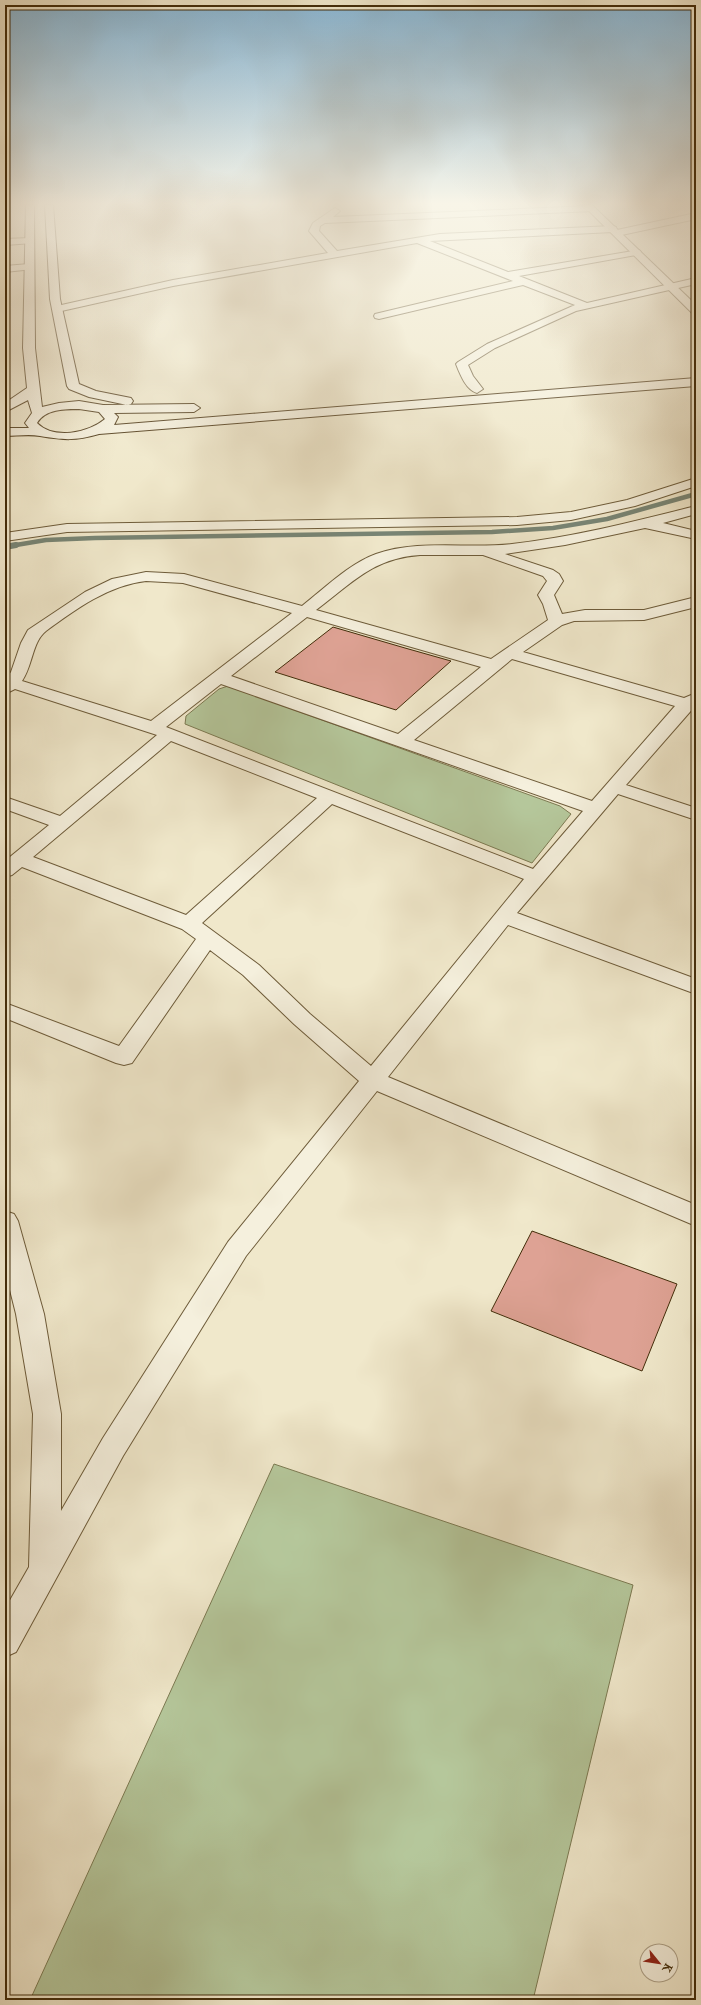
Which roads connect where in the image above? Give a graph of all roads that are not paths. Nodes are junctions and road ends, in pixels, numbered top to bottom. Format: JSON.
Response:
{"nodes":[{"id":1,"x":29,"y":299,"type":"edge"},
{"id":2,"x":55,"y":299,"type":"edge"},
{"id":3,"x":106,"y":299,"type":"edge"},
{"id":4,"x":451,"y":299,"type":"edge"},
{"id":5,"x":568,"y":299,"type":"edge"},
{"id":6,"x":619,"y":299,"type":"edge"},
{"id":7,"x":682,"y":299,"type":"edge"},
{"id":8,"x":586,"y":306,"type":"junction"},
{"id":9,"x":58,"y":309,"type":"junction"},
{"id":10,"x":696,"y":312,"type":"edge"},
{"id":11,"x":379,"y":316,"type":"dead end"},
{"id":12,"x":696,"y":371,"type":"edge"},
{"id":13,"x":696,"y":382,"type":"edge"},
{"id":14,"x":73,"y":386,"type":"junction"},
{"id":15,"x":477,"y":389,"type":"junction"},
{"id":16,"x":34,"y":390,"type":"junction"},
{"id":17,"x":307,"y":401,"type":"dead end"},
{"id":18,"x":90,"y":406,"type":"junction"},
{"id":19,"x":208,"y":407,"type":"dead end"},
{"id":20,"x":5,"y":408,"type":"edge"},
{"id":21,"x":186,"y":408,"type":"junction"},
{"id":22,"x":104,"y":410,"type":"junction"},
{"id":23,"x":35,"y":416,"type":"junction"},
{"id":24,"x":12,"y":419,"type":"edge"},
{"id":25,"x":100,"y":430,"type":"junction"},
{"id":26,"x":5,"y":432,"type":"edge"},
{"id":27,"x":40,"y":432,"type":"junction"},
{"id":28,"x":696,"y":482,"type":"edge"},
{"id":29,"x":696,"y":510,"type":"edge"},
{"id":30,"x":646,"y":524,"type":"junction"},
{"id":31,"x":696,"y":535,"type":"edge"},
{"id":32,"x":5,"y":537,"type":"edge"},
{"id":33,"x":484,"y":551,"type":"junction"},
{"id":34,"x":696,"y":602,"type":"edge"},
{"id":35,"x":304,"y":611,"type":"junction"},
{"id":36,"x":556,"y":622,"type":"junction"},
{"id":37,"x":509,"y":653,"type":"junction"},
{"id":38,"x":492,"y":665,"type":"junction"},
{"id":39,"x":218,"y":677,"type":"junction"},
{"id":40,"x":9,"y":686,"type":"edge"},
{"id":41,"x":691,"y":701,"type":"edge"},
{"id":42,"x":162,"y":731,"type":"junction"},
{"id":43,"x":401,"y":741,"type":"junction"},
{"id":44,"x":614,"y":787,"type":"junction"},
{"id":45,"x":329,"y":797,"type":"junction"},
{"id":46,"x":5,"y":803,"type":"edge"},
{"id":47,"x":595,"y":809,"type":"junction"},
{"id":48,"x":696,"y":814,"type":"edge"},
{"id":49,"x":62,"y":823,"type":"junction"},
{"id":50,"x":13,"y":865,"type":"edge"},
{"id":51,"x":536,"y":877,"type":"junction"},
{"id":52,"x":504,"y":916,"type":"junction"},
{"id":53,"x":189,"y":924,"type":"junction"},
{"id":54,"x":208,"y":938,"type":"junction"},
{"id":55,"x":696,"y":987,"type":"edge"},
{"id":56,"x":5,"y":1010,"type":"edge"},
{"id":57,"x":373,"y":1080,"type":"junction"},
{"id":58,"x":696,"y":1216,"type":"edge"},
{"id":59,"x":5,"y":1221,"type":"edge"},
{"id":60,"x":45,"y":1570,"type":"junction"},
{"id":61,"x":5,"y":1641,"type":"edge"}],
"edges":[{"from":1,"to":16,"type":"street"},
{"from":2,"to":9,"type":"street"},
{"from":3,"to":9,"type":"street"},
{"from":4,"to":11,"type":"street"},
{"from":5,"to":8,"type":"street"},
{"from":6,"to":8,"type":"street"},
{"from":7,"to":10,"type":"street"},
{"from":8,"to":15,"type":"street"},
{"from":9,"to":14,"type":"street"},
{"from":12,"to":15,"type":"street"},
{"from":13,"to":25,"type":"street"},
{"from":14,"to":18,"type":"street"},
{"from":14,"to":21,"type":"street"},
{"from":15,"to":17,"type":"street"},
{"from":16,"to":20,"type":"street"},
{"from":16,"to":23,"type":"street"},
{"from":18,"to":22,"type":"street"},
{"from":18,"to":23,"type":"street"},
{"from":19,"to":21,"type":"street"},
{"from":21,"to":22,"type":"street"},
{"from":22,"to":25,"type":"street"},
{"from":23,"to":24,"type":"street"},
{"from":23,"to":27,"type":"street"},
{"from":25,"to":27,"type":"street"},
{"from":26,"to":27,"type":"street"},
{"from":28,"to":32,"type":"street"},
{"from":29,"to":30,"type":"street"},
{"from":30,"to":31,"type":"street"},
{"from":30,"to":33,"type":"street"},
{"from":33,"to":35,"type":"street"},
{"from":33,"to":36,"type":"street"},
{"from":34,"to":36,"type":"street"},
{"from":35,"to":38,"type":"street"},
{"from":35,"to":39,"type":"street"},
{"from":35,"to":40,"type":"street"},
{"from":36,"to":37,"type":"street"},
{"from":37,"to":38,"type":"street"},
{"from":37,"to":41,"type":"street"},
{"from":38,"to":43,"type":"street"},
{"from":39,"to":42,"type":"street"},
{"from":39,"to":43,"type":"street"},
{"from":40,"to":42,"type":"street"},
{"from":41,"to":44,"type":"street"},
{"from":42,"to":45,"type":"street"},
{"from":42,"to":49,"type":"street"},
{"from":43,"to":47,"type":"street"},
{"from":44,"to":47,"type":"street"},
{"from":44,"to":48,"type":"street"},
{"from":45,"to":51,"type":"street"},
{"from":45,"to":53,"type":"street"},
{"from":46,"to":49,"type":"street"},
{"from":47,"to":51,"type":"street"},
{"from":49,"to":50,"type":"street"},
{"from":50,"to":53,"type":"street"},
{"from":51,"to":52,"type":"street"},
{"from":52,"to":55,"type":"street"},
{"from":52,"to":57,"type":"street"},
{"from":53,"to":54,"type":"street"},
{"from":54,"to":56,"type":"street"},
{"from":54,"to":57,"type":"street"},
{"from":57,"to":58,"type":"street"},
{"from":57,"to":60,"type":"street"},
{"from":59,"to":60,"type":"street"},
{"from":60,"to":61,"type":"street"}]}
